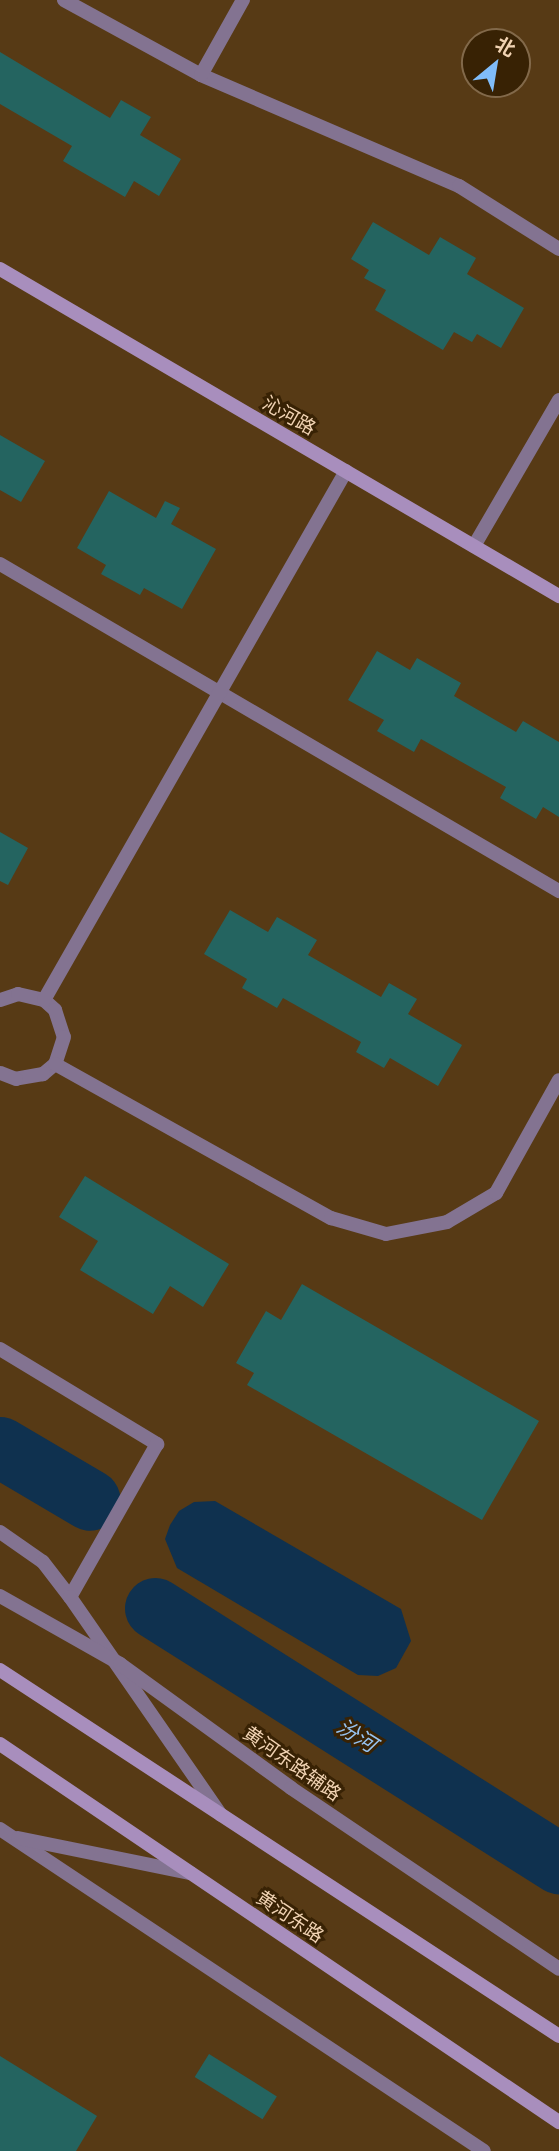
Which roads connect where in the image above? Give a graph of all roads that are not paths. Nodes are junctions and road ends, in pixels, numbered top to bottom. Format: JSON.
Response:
{"nodes":[{"id":1,"x":64,"y":0,"type":"edge"},
{"id":2,"x":243,"y":0,"type":"edge"},
{"id":3,"x":201,"y":75,"type":"junction"},
{"id":4,"x":559,"y":249,"type":"edge"},
{"id":5,"x":0,"y":269,"type":"edge"},
{"id":6,"x":559,"y":400,"type":"edge"},
{"id":7,"x":346,"y":471,"type":"junction"},
{"id":8,"x":474,"y":546,"type":"junction"},
{"id":9,"x":0,"y":564,"type":"edge"},
{"id":10,"x":559,"y":596,"type":"edge"},
{"id":11,"x":220,"y":693,"type":"junction"},
{"id":12,"x":559,"y":891,"type":"edge"},
{"id":13,"x":0,"y":986,"type":"edge"},
{"id":14,"x":18,"y":994,"type":"junction"},
{"id":15,"x":0,"y":1000,"type":"edge"},
{"id":16,"x":44,"y":1000,"type":"junction"},
{"id":17,"x":55,"y":1064,"type":"junction"},
{"id":18,"x":0,"y":1075,"type":"edge"},
{"id":19,"x":559,"y":1080,"type":"edge"},
{"id":20,"x":0,"y":1349,"type":"edge"},
{"id":21,"x":0,"y":1532,"type":"edge"},
{"id":22,"x":0,"y":1596,"type":"edge"},
{"id":23,"x":70,"y":1597,"type":"junction"},
{"id":24,"x":120,"y":1664,"type":"junction"},
{"id":25,"x":0,"y":1670,"type":"edge"},
{"id":26,"x":0,"y":1744,"type":"edge"},
{"id":27,"x":223,"y":1819,"type":"junction"},
{"id":28,"x":3,"y":1833,"type":"edge"},
{"id":29,"x":191,"y":1873,"type":"junction"},
{"id":30,"x":559,"y":1969,"type":"edge"},
{"id":31,"x":559,"y":2036,"type":"edge"},
{"id":32,"x":559,"y":2122,"type":"edge"},
{"id":33,"x":484,"y":2151,"type":"edge"}],
"edges":[{"from":1,"to":3,"type":"street"},
{"from":2,"to":3,"type":"street"},
{"from":3,"to":4,"type":"street"},
{"from":5,"to":7,"type":"main road","name":"沁河路"},
{"from":6,"to":8,"type":"street"},
{"from":7,"to":8,"type":"main road","name":"沁河路"},
{"from":7,"to":11,"type":"street"},
{"from":8,"to":10,"type":"main road","name":"沁河路"},
{"from":9,"to":11,"type":"street"},
{"from":11,"to":12,"type":"street"},
{"from":11,"to":16,"type":"street"},
{"from":13,"to":14,"type":"street"},
{"from":14,"to":15,"type":"street"},
{"from":14,"to":16,"type":"street"},
{"from":16,"to":17,"type":"street"},
{"from":17,"to":18,"type":"street"},
{"from":17,"to":19,"type":"street"},
{"from":20,"to":23,"type":"street"},
{"from":21,"to":23,"type":"street"},
{"from":22,"to":24,"type":"street","name":"黄河东路辅路"},
{"from":23,"to":24,"type":"street"},
{"from":24,"to":27,"type":"street"},
{"from":24,"to":30,"type":"street","name":"黄河东路辅路"},
{"from":25,"to":27,"type":"main road"},
{"from":26,"to":29,"type":"main road","name":"黄河东路"},
{"from":27,"to":31,"type":"main road"},
{"from":28,"to":29,"type":"street"},
{"from":28,"to":33,"type":"street"},
{"from":29,"to":32,"type":"main road","name":"黄河东路"}]}
